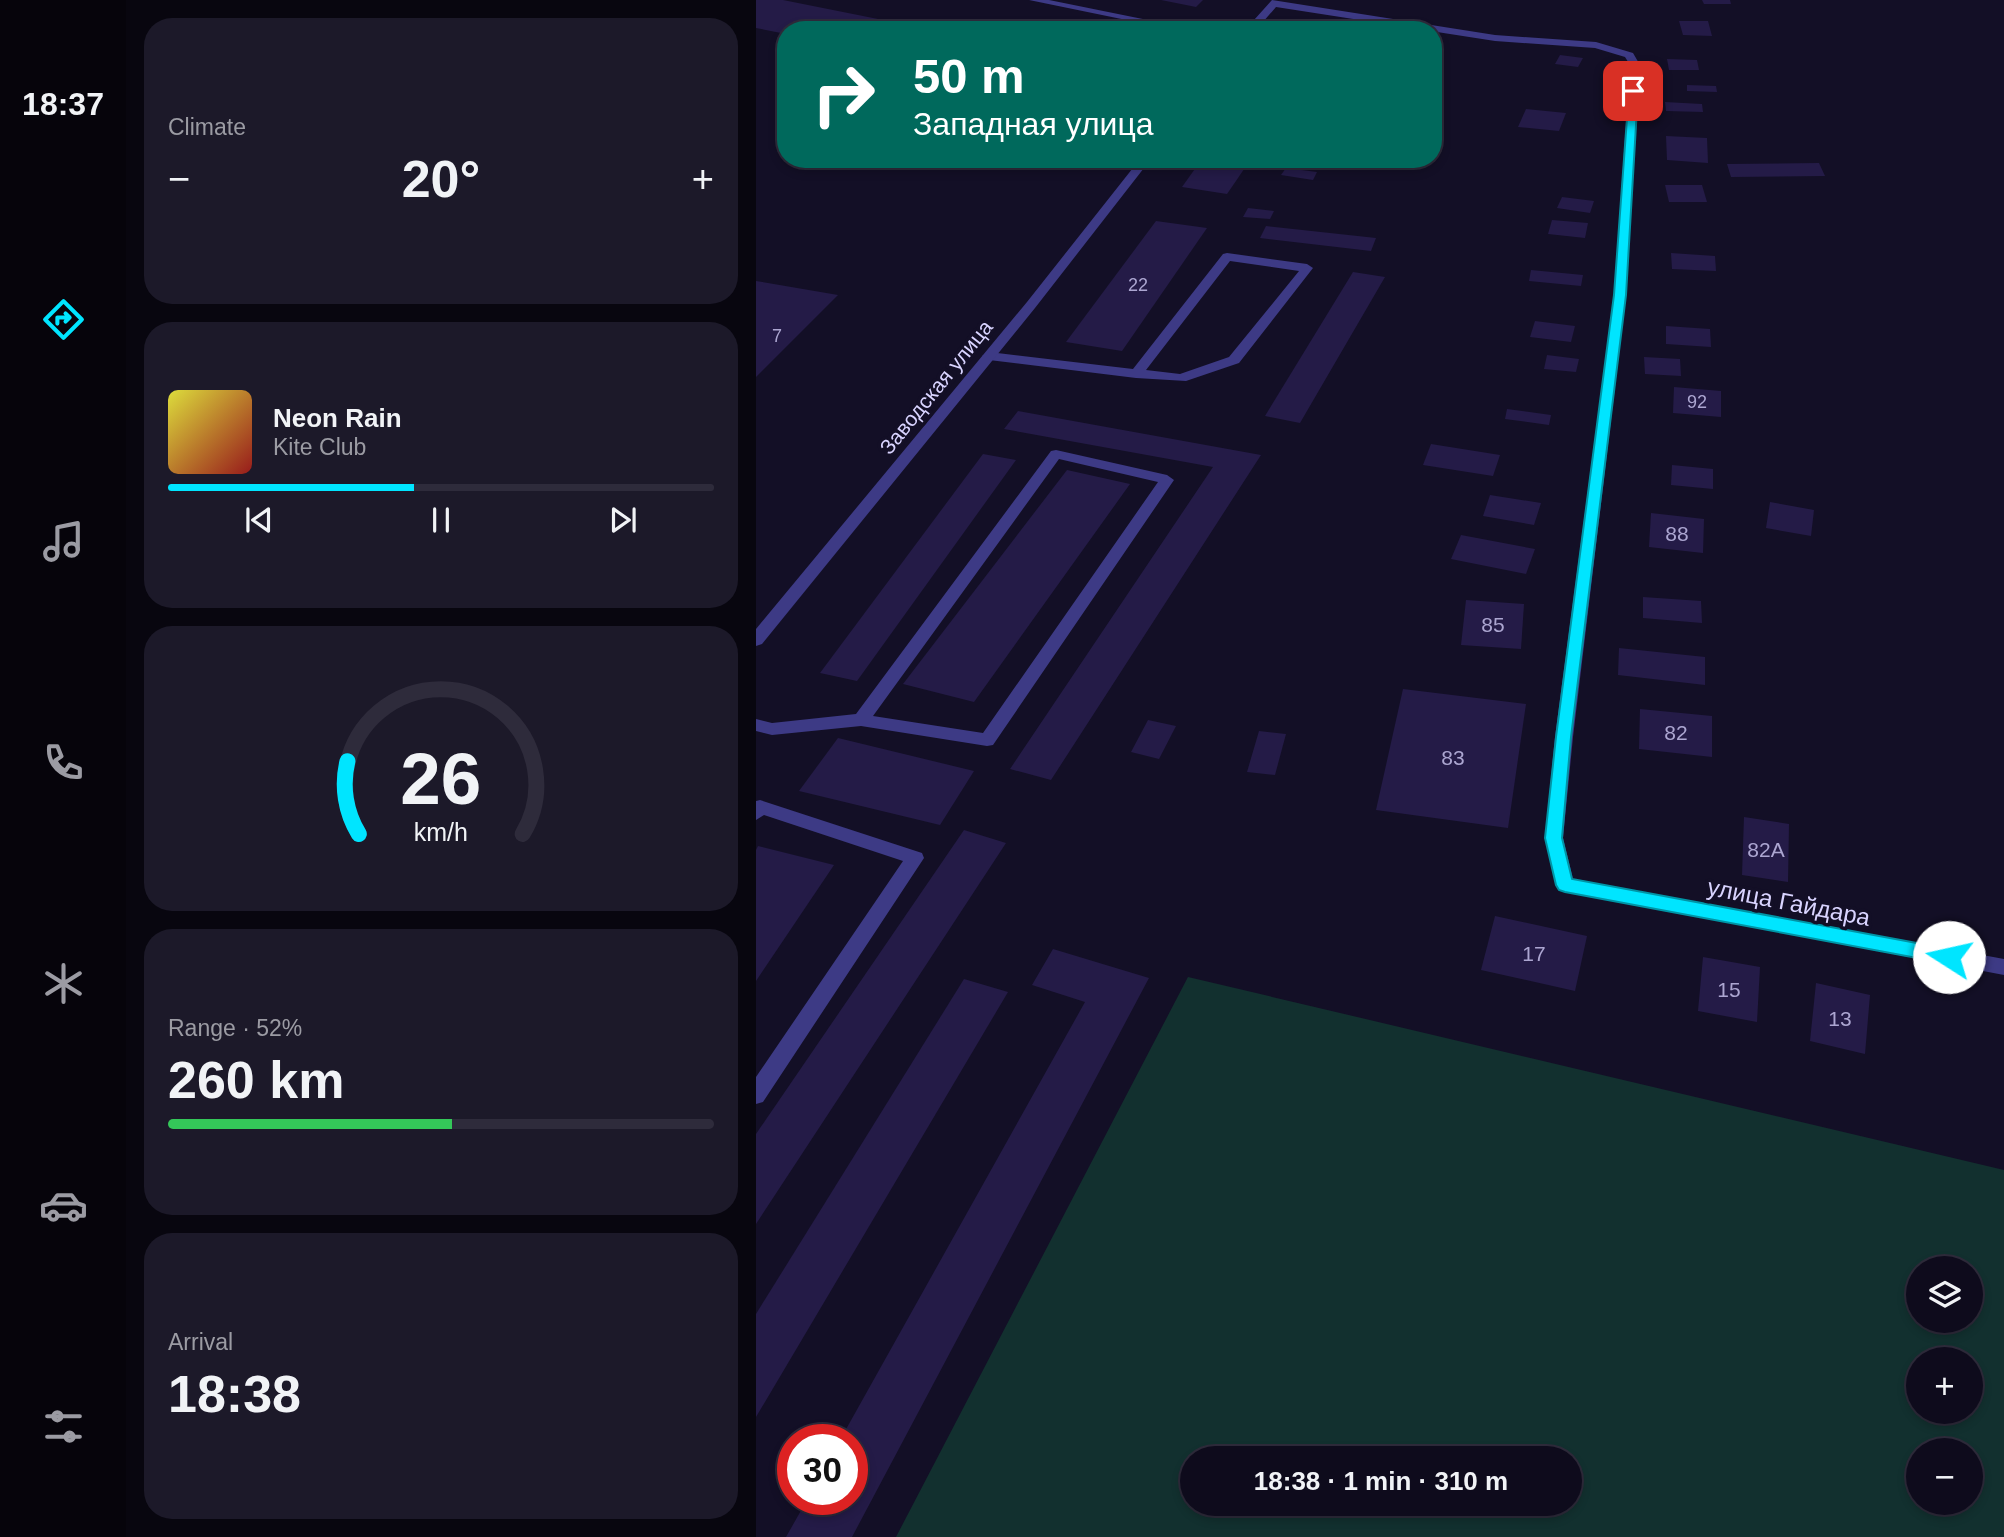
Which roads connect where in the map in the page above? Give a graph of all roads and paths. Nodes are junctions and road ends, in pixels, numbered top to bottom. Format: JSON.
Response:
{"nodes":[{"id":1,"x":1034,"y":0,"type":"edge"},
{"id":2,"x":1276,"y":2,"type":"edge"},
{"id":3,"x":1145,"y":21,"type":"edge"},
{"id":4,"x":1258,"y":21,"type":"edge"},
{"id":5,"x":1392,"y":21,"type":"edge"},
{"id":6,"x":1442,"y":29,"type":"edge"},
{"id":7,"x":1139,"y":168,"type":"edge"},
{"id":8,"x":989,"y":356,"type":"junction"},
{"id":9,"x":1136,"y":374,"type":"junction"},
{"id":10,"x":756,"y":640,"type":"edge"},
{"id":11,"x":861,"y":720,"type":"junction"},
{"id":12,"x":756,"y":725,"type":"edge"},
{"id":13,"x":756,"y":813,"type":"edge"},
{"id":14,"x":2004,"y":967,"type":"edge"},
{"id":15,"x":756,"y":1095,"type":"edge"}],
"edges":[{"from":1,"to":3,"type":"street"},
{"from":2,"to":4,"type":"street"},
{"from":2,"to":5,"type":"street","name":"улица Гайдара"},
{"from":6,"to":14,"type":"street","name":"улица Гайдара"},
{"from":7,"to":8,"type":"street","name":"Заводская улица"},
{"from":8,"to":9,"type":"street"},
{"from":8,"to":10,"type":"street","name":"Заводская улица"},
{"from":9,"to":9,"type":"street"},
{"from":11,"to":11,"type":"street"},
{"from":11,"to":12,"type":"street"},
{"from":13,"to":15,"type":"street"}]}
